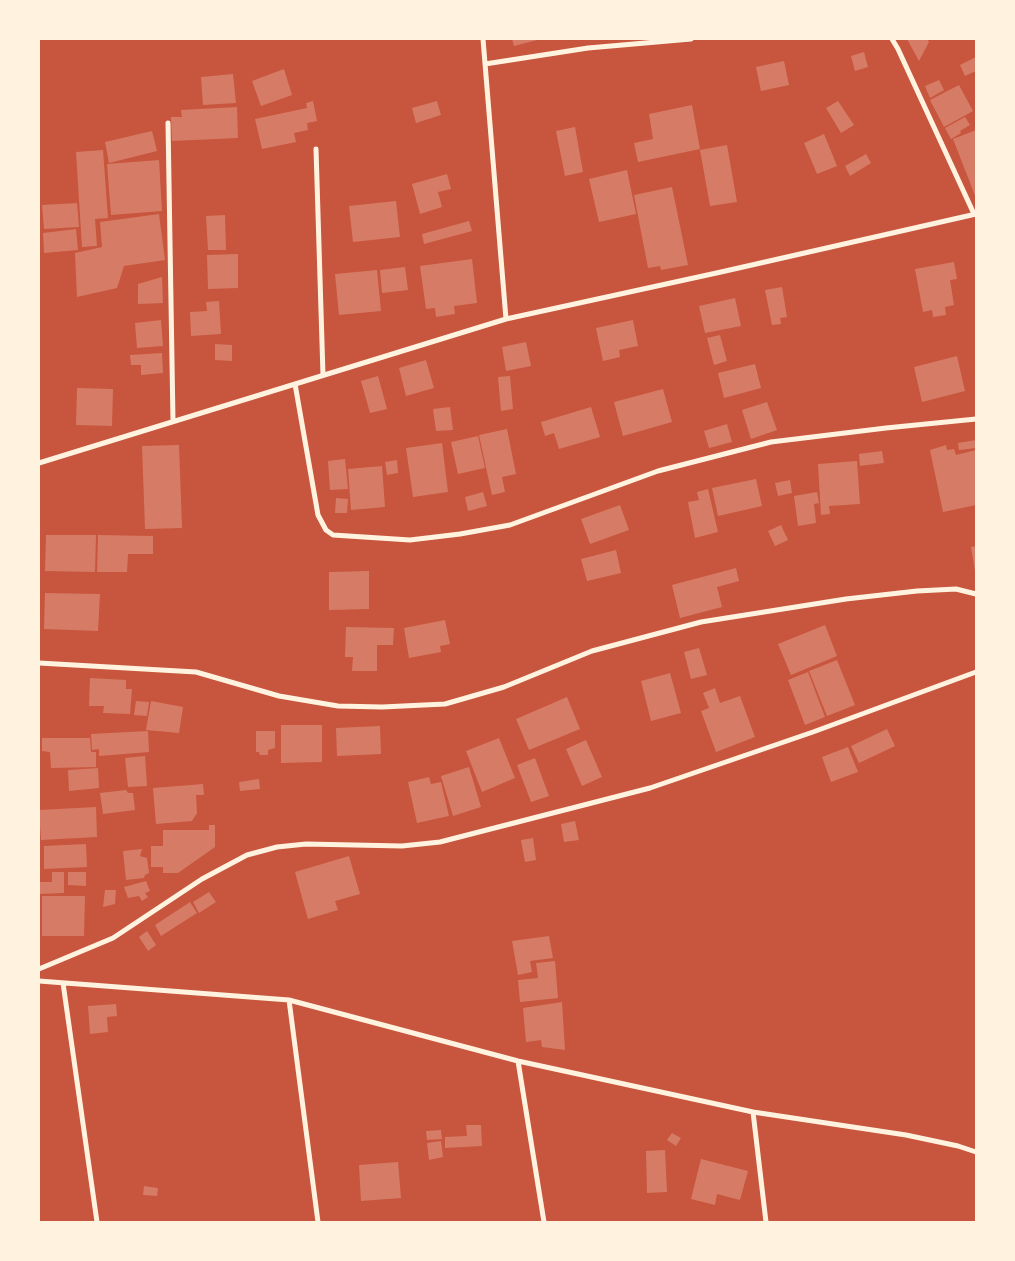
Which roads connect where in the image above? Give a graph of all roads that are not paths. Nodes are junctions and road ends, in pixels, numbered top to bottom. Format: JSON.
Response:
{"nodes":[{"id":1,"x":483,"y":39,"type":"edge"},
{"id":2,"x":691,"y":39,"type":"edge"},
{"id":3,"x":892,"y":39,"type":"edge"},
{"id":4,"x":485,"y":64,"type":"junction"},
{"id":5,"x":168,"y":123,"type":"dead end"},
{"id":6,"x":316,"y":149,"type":"dead end"},
{"id":7,"x":975,"y":214,"type":"edge"},
{"id":8,"x":506,"y":318,"type":"junction"},
{"id":9,"x":323,"y":376,"type":"junction"},
{"id":10,"x":295,"y":384,"type":"junction"},
{"id":11,"x":976,"y":419,"type":"edge"},
{"id":12,"x":173,"y":421,"type":"junction"},
{"id":13,"x":39,"y":463,"type":"edge"},
{"id":14,"x":976,"y":594,"type":"edge"},
{"id":15,"x":39,"y":663,"type":"edge"},
{"id":16,"x":976,"y":672,"type":"edge"},
{"id":17,"x":39,"y":969,"type":"edge"},
{"id":18,"x":39,"y":981,"type":"edge"},
{"id":19,"x":63,"y":983,"type":"junction"},
{"id":20,"x":289,"y":1000,"type":"junction"},
{"id":21,"x":518,"y":1061,"type":"junction"},
{"id":22,"x":753,"y":1112,"type":"junction"},
{"id":23,"x":976,"y":1152,"type":"edge"},
{"id":24,"x":97,"y":1222,"type":"edge"},
{"id":25,"x":318,"y":1222,"type":"edge"},
{"id":26,"x":544,"y":1222,"type":"edge"},
{"id":27,"x":766,"y":1222,"type":"edge"}],
"edges":[{"from":1,"to":4,"type":"street"},
{"from":2,"to":4,"type":"street"},
{"from":3,"to":7,"type":"street"},
{"from":4,"to":8,"type":"street"},
{"from":5,"to":12,"type":"street"},
{"from":6,"to":9,"type":"street"},
{"from":7,"to":8,"type":"street"},
{"from":8,"to":9,"type":"street"},
{"from":9,"to":10,"type":"street"},
{"from":10,"to":11,"type":"street"},
{"from":10,"to":12,"type":"street"},
{"from":12,"to":13,"type":"street"},
{"from":14,"to":15,"type":"street"},
{"from":16,"to":17,"type":"street"},
{"from":18,"to":19,"type":"street"},
{"from":19,"to":20,"type":"street"},
{"from":19,"to":24,"type":"street"},
{"from":20,"to":21,"type":"street"},
{"from":20,"to":25,"type":"street"},
{"from":21,"to":22,"type":"street"},
{"from":21,"to":26,"type":"street"},
{"from":22,"to":23,"type":"street"},
{"from":22,"to":27,"type":"street"}]}
